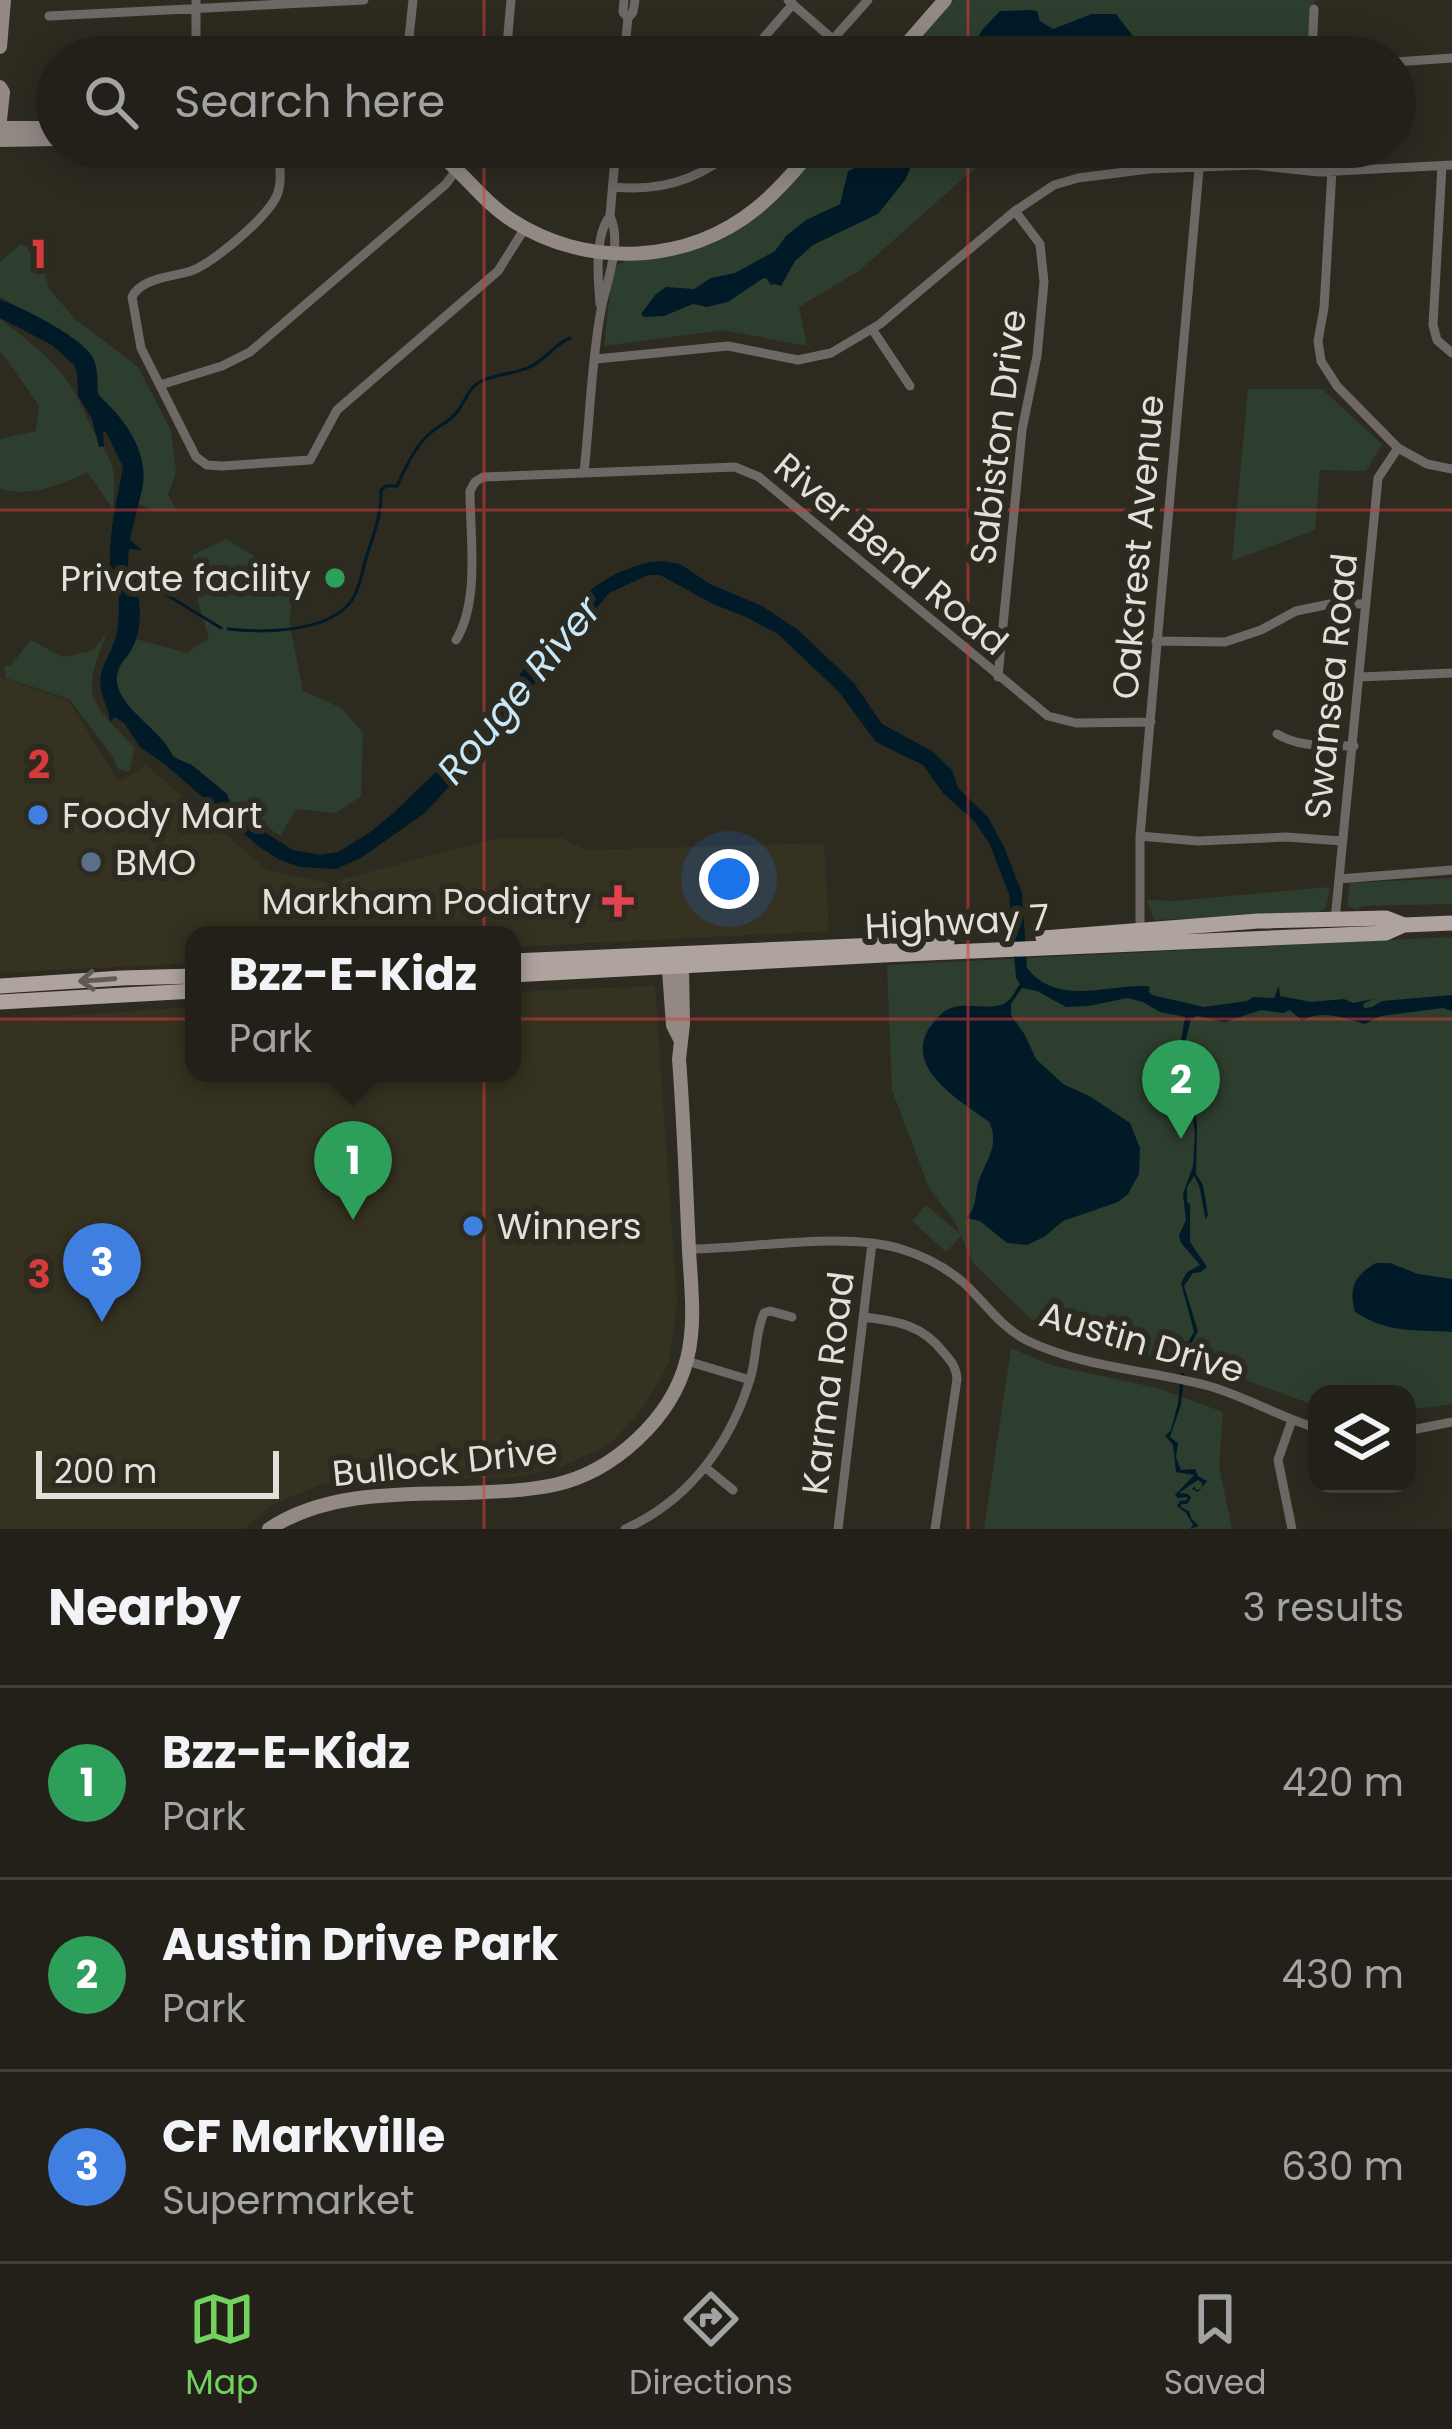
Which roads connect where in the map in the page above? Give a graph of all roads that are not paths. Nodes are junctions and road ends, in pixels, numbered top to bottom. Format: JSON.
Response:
{"nodes":[{"id":1,"x":4,"y":0,"type":"edge"},
{"id":2,"x":364,"y":0,"type":"edge"},
{"id":3,"x":412,"y":0,"type":"edge"},
{"id":4,"x":511,"y":0,"type":"edge"},
{"id":5,"x":624,"y":0,"type":"edge"},
{"id":6,"x":635,"y":0,"type":"edge"},
{"id":7,"x":868,"y":0,"type":"edge"},
{"id":8,"x":303,"y":1,"type":"edge"},
{"id":9,"x":942,"y":1,"type":"edge"},
{"id":10,"x":791,"y":2,"type":"edge"},
{"id":11,"x":196,"y":4,"type":"edge"},
{"id":12,"x":1314,"y":9,"type":"dead end"},
{"id":13,"x":49,"y":16,"type":"dead end"},
{"id":14,"x":628,"y":18,"type":"junction"},
{"id":15,"x":196,"y":36,"type":"edge"},
{"id":16,"x":409,"y":36,"type":"edge"},
{"id":17,"x":508,"y":36,"type":"edge"},
{"id":18,"x":626,"y":36,"type":"edge"},
{"id":19,"x":764,"y":36,"type":"edge"},
{"id":20,"x":830,"y":36,"type":"edge"},
{"id":21,"x":836,"y":36,"type":"edge"},
{"id":22,"x":913,"y":36,"type":"edge"},
{"id":23,"x":1313,"y":36,"type":"edge"},
{"id":24,"x":0,"y":46,"type":"edge"},
{"id":25,"x":1452,"y":58,"type":"edge"},
{"id":26,"x":1416,"y":61,"type":"edge"},
{"id":27,"x":0,"y":87,"type":"edge"},
{"id":28,"x":0,"y":124,"type":"edge"},
{"id":29,"x":36,"y":127,"type":"edge"},
{"id":30,"x":36,"y":139,"type":"edge"},
{"id":31,"x":0,"y":140,"type":"edge"},
{"id":32,"x":1447,"y":165,"type":"edge"},
{"id":33,"x":1416,"y":166,"type":"edge"},
{"id":34,"x":279,"y":168,"type":"edge"},
{"id":35,"x":454,"y":168,"type":"edge"},
{"id":36,"x":614,"y":168,"type":"edge"},
{"id":37,"x":709,"y":168,"type":"edge"},
{"id":38,"x":796,"y":168,"type":"edge"},
{"id":39,"x":1213,"y":168,"type":"edge"},
{"id":40,"x":1282,"y":168,"type":"edge"},
{"id":41,"x":1378,"y":168,"type":"edge"},
{"id":42,"x":1199,"y":169,"type":"junction"},
{"id":43,"x":456,"y":170,"type":"junction"},
{"id":44,"x":1332,"y":170,"type":"junction"},
{"id":45,"x":613,"y":187,"type":"junction"},
{"id":46,"x":1015,"y":211,"type":"junction"},
{"id":47,"x":525,"y":228,"type":"junction"},
{"id":48,"x":606,"y":253,"type":"junction"},
{"id":49,"x":872,"y":329,"type":"junction"},
{"id":50,"x":1452,"y":353,"type":"edge"},
{"id":51,"x":596,"y":359,"type":"junction"},
{"id":52,"x":160,"y":385,"type":"junction"},
{"id":53,"x":910,"y":386,"type":"dead end"},
{"id":54,"x":1398,"y":448,"type":"junction"},
{"id":55,"x":1452,"y":469,"type":"edge"},
{"id":56,"x":584,"y":472,"type":"junction"},
{"id":57,"x":1366,"y":604,"type":"junction"},
{"id":58,"x":456,"y":640,"type":"dead end"},
{"id":59,"x":1156,"y":641,"type":"junction"},
{"id":60,"x":1452,"y":673,"type":"edge"},
{"id":61,"x":998,"y":677,"type":"junction"},
{"id":62,"x":1360,"y":677,"type":"junction"},
{"id":63,"x":1151,"y":722,"type":"junction"},
{"id":64,"x":1277,"y":734,"type":"dead end"},
{"id":65,"x":1354,"y":746,"type":"junction"},
{"id":66,"x":1140,"y":836,"type":"junction"},
{"id":67,"x":1342,"y":841,"type":"junction"},
{"id":68,"x":1452,"y":870,"type":"edge"},
{"id":69,"x":1339,"y":879,"type":"junction"},
{"id":70,"x":1452,"y":923,"type":"edge"},
{"id":71,"x":1334,"y":928,"type":"junction"},
{"id":72,"x":1140,"y":930,"type":"junction"},
{"id":73,"x":1035,"y":944,"type":"junction"},
{"id":74,"x":521,"y":961,"type":"edge"},
{"id":75,"x":673,"y":963,"type":"junction"},
{"id":76,"x":521,"y":974,"type":"edge"},
{"id":77,"x":185,"y":976,"type":"edge"},
{"id":78,"x":0,"y":986,"type":"edge"},
{"id":79,"x":185,"y":992,"type":"edge"},
{"id":80,"x":0,"y":1002,"type":"edge"},
{"id":81,"x":872,"y":1243,"type":"junction"},
{"id":82,"x":689,"y":1249,"type":"junction"},
{"id":83,"x":792,"y":1317,"type":"dead end"},
{"id":84,"x":864,"y":1317,"type":"junction"},
{"id":85,"x":687,"y":1361,"type":"junction"},
{"id":86,"x":750,"y":1380,"type":"junction"},
{"id":87,"x":1292,"y":1420,"type":"junction"},
{"id":88,"x":1452,"y":1422,"type":"edge"},
{"id":89,"x":1308,"y":1425,"type":"edge"},
{"id":90,"x":1416,"y":1430,"type":"edge"},
{"id":91,"x":706,"y":1468,"type":"junction"},
{"id":92,"x":733,"y":1490,"type":"dead end"},
{"id":93,"x":269,"y":1529,"type":"edge"},
{"id":94,"x":625,"y":1529,"type":"edge"},
{"id":95,"x":838,"y":1529,"type":"edge"},
{"id":96,"x":935,"y":1529,"type":"edge"},
{"id":97,"x":1292,"y":1529,"type":"edge"}],
"edges":[{"from":1,"to":24,"type":"street"},
{"from":2,"to":8,"type":"street"},
{"from":3,"to":16,"type":"street"},
{"from":4,"to":17,"type":"street"},
{"from":5,"to":14,"type":"street"},
{"from":6,"to":14,"type":"street"},
{"from":7,"to":21,"type":"street"},
{"from":8,"to":11,"type":"street"},
{"from":9,"to":22,"type":"street"},
{"from":10,"to":19,"type":"street"},
{"from":10,"to":20,"type":"street"},
{"from":11,"to":13,"type":"street"},
{"from":11,"to":15,"type":"street"},
{"from":12,"to":23,"type":"street"},
{"from":14,"to":18,"type":"street"},
{"from":25,"to":26,"type":"street"},
{"from":27,"to":28,"type":"street"},
{"from":28,"to":29,"type":"street"},
{"from":30,"to":31,"type":"street"},
{"from":32,"to":33,"type":"street"},
{"from":32,"to":50,"type":"street"},
{"from":34,"to":52,"type":"street"},
{"from":35,"to":43,"type":"street"},
{"from":36,"to":45,"type":"street"},
{"from":37,"to":45,"type":"street"},
{"from":38,"to":48,"type":"street"},
{"from":39,"to":42,"type":"street"},
{"from":40,"to":44,"type":"street"},
{"from":41,"to":44,"type":"street"},
{"from":42,"to":46,"type":"street"},
{"from":42,"to":59,"type":"street","name":"Oakcrest Avenue"},
{"from":43,"to":47,"type":"street"},
{"from":43,"to":52,"type":"street"},
{"from":44,"to":54,"type":"street"},
{"from":45,"to":48,"type":"street"},
{"from":46,"to":49,"type":"street"},
{"from":46,"to":61,"type":"street","name":"Sabiston Drive"},
{"from":47,"to":48,"type":"street"},
{"from":47,"to":52,"type":"street"},
{"from":48,"to":51,"type":"street"},
{"from":49,"to":51,"type":"street"},
{"from":49,"to":53,"type":"street"},
{"from":51,"to":56,"type":"street"},
{"from":54,"to":55,"type":"street"},
{"from":54,"to":57,"type":"street","name":"Swansea Road"},
{"from":56,"to":58,"type":"street","name":"River Bend Road"},
{"from":56,"to":61,"type":"street","name":"River Bend Road"},
{"from":57,"to":59,"type":"street"},
{"from":57,"to":62,"type":"street","name":"Swansea Road"},
{"from":59,"to":63,"type":"street","name":"Oakcrest Avenue"},
{"from":60,"to":62,"type":"street"},
{"from":61,"to":63,"type":"street","name":"River Bend Road"},
{"from":62,"to":65,"type":"street","name":"Swansea Road"},
{"from":63,"to":66,"type":"street","name":"Oakcrest Avenue"},
{"from":64,"to":65,"type":"street"},
{"from":65,"to":67,"type":"street","name":"Swansea Road"},
{"from":66,"to":67,"type":"street"},
{"from":66,"to":72,"type":"street","name":"Oakcrest Avenue"},
{"from":67,"to":69,"type":"street","name":"Swansea Road"},
{"from":68,"to":69,"type":"street"},
{"from":69,"to":71,"type":"street","name":"Swansea Road"},
{"from":70,"to":71,"type":"main road","name":"Highway 7"},
{"from":71,"to":72,"type":"main road","name":"Highway 7"},
{"from":71,"to":73,"type":"main road","name":"Highway 7"},
{"from":72,"to":73,"type":"main road","name":"Highway 7"},
{"from":73,"to":75,"type":"main road","name":"Highway 7"},
{"from":74,"to":75,"type":"main road","name":"Highway 7"},
{"from":75,"to":76,"type":"main road","name":"Highway 7"},
{"from":75,"to":82,"type":"street","name":"Bullock Drive"},
{"from":77,"to":78,"type":"main road","one_way":true},
{"from":79,"to":80,"type":"main road"},
{"from":81,"to":82,"type":"street","name":"Austin Drive"},
{"from":81,"to":84,"type":"street","name":"Karma Road"},
{"from":81,"to":87,"type":"street","name":"Austin Drive"},
{"from":82,"to":85,"type":"street","name":"Bullock Drive"},
{"from":83,"to":86,"type":"street"},
{"from":84,"to":95,"type":"street","name":"Karma Road"},
{"from":84,"to":96,"type":"street"},
{"from":85,"to":86,"type":"street"},
{"from":85,"to":93,"type":"street","name":"Bullock Drive"},
{"from":86,"to":91,"type":"street"},
{"from":87,"to":89,"type":"street","name":"Austin Drive"},
{"from":87,"to":97,"type":"street"},
{"from":88,"to":90,"type":"street"},
{"from":91,"to":92,"type":"street"},
{"from":91,"to":94,"type":"street"}]}
